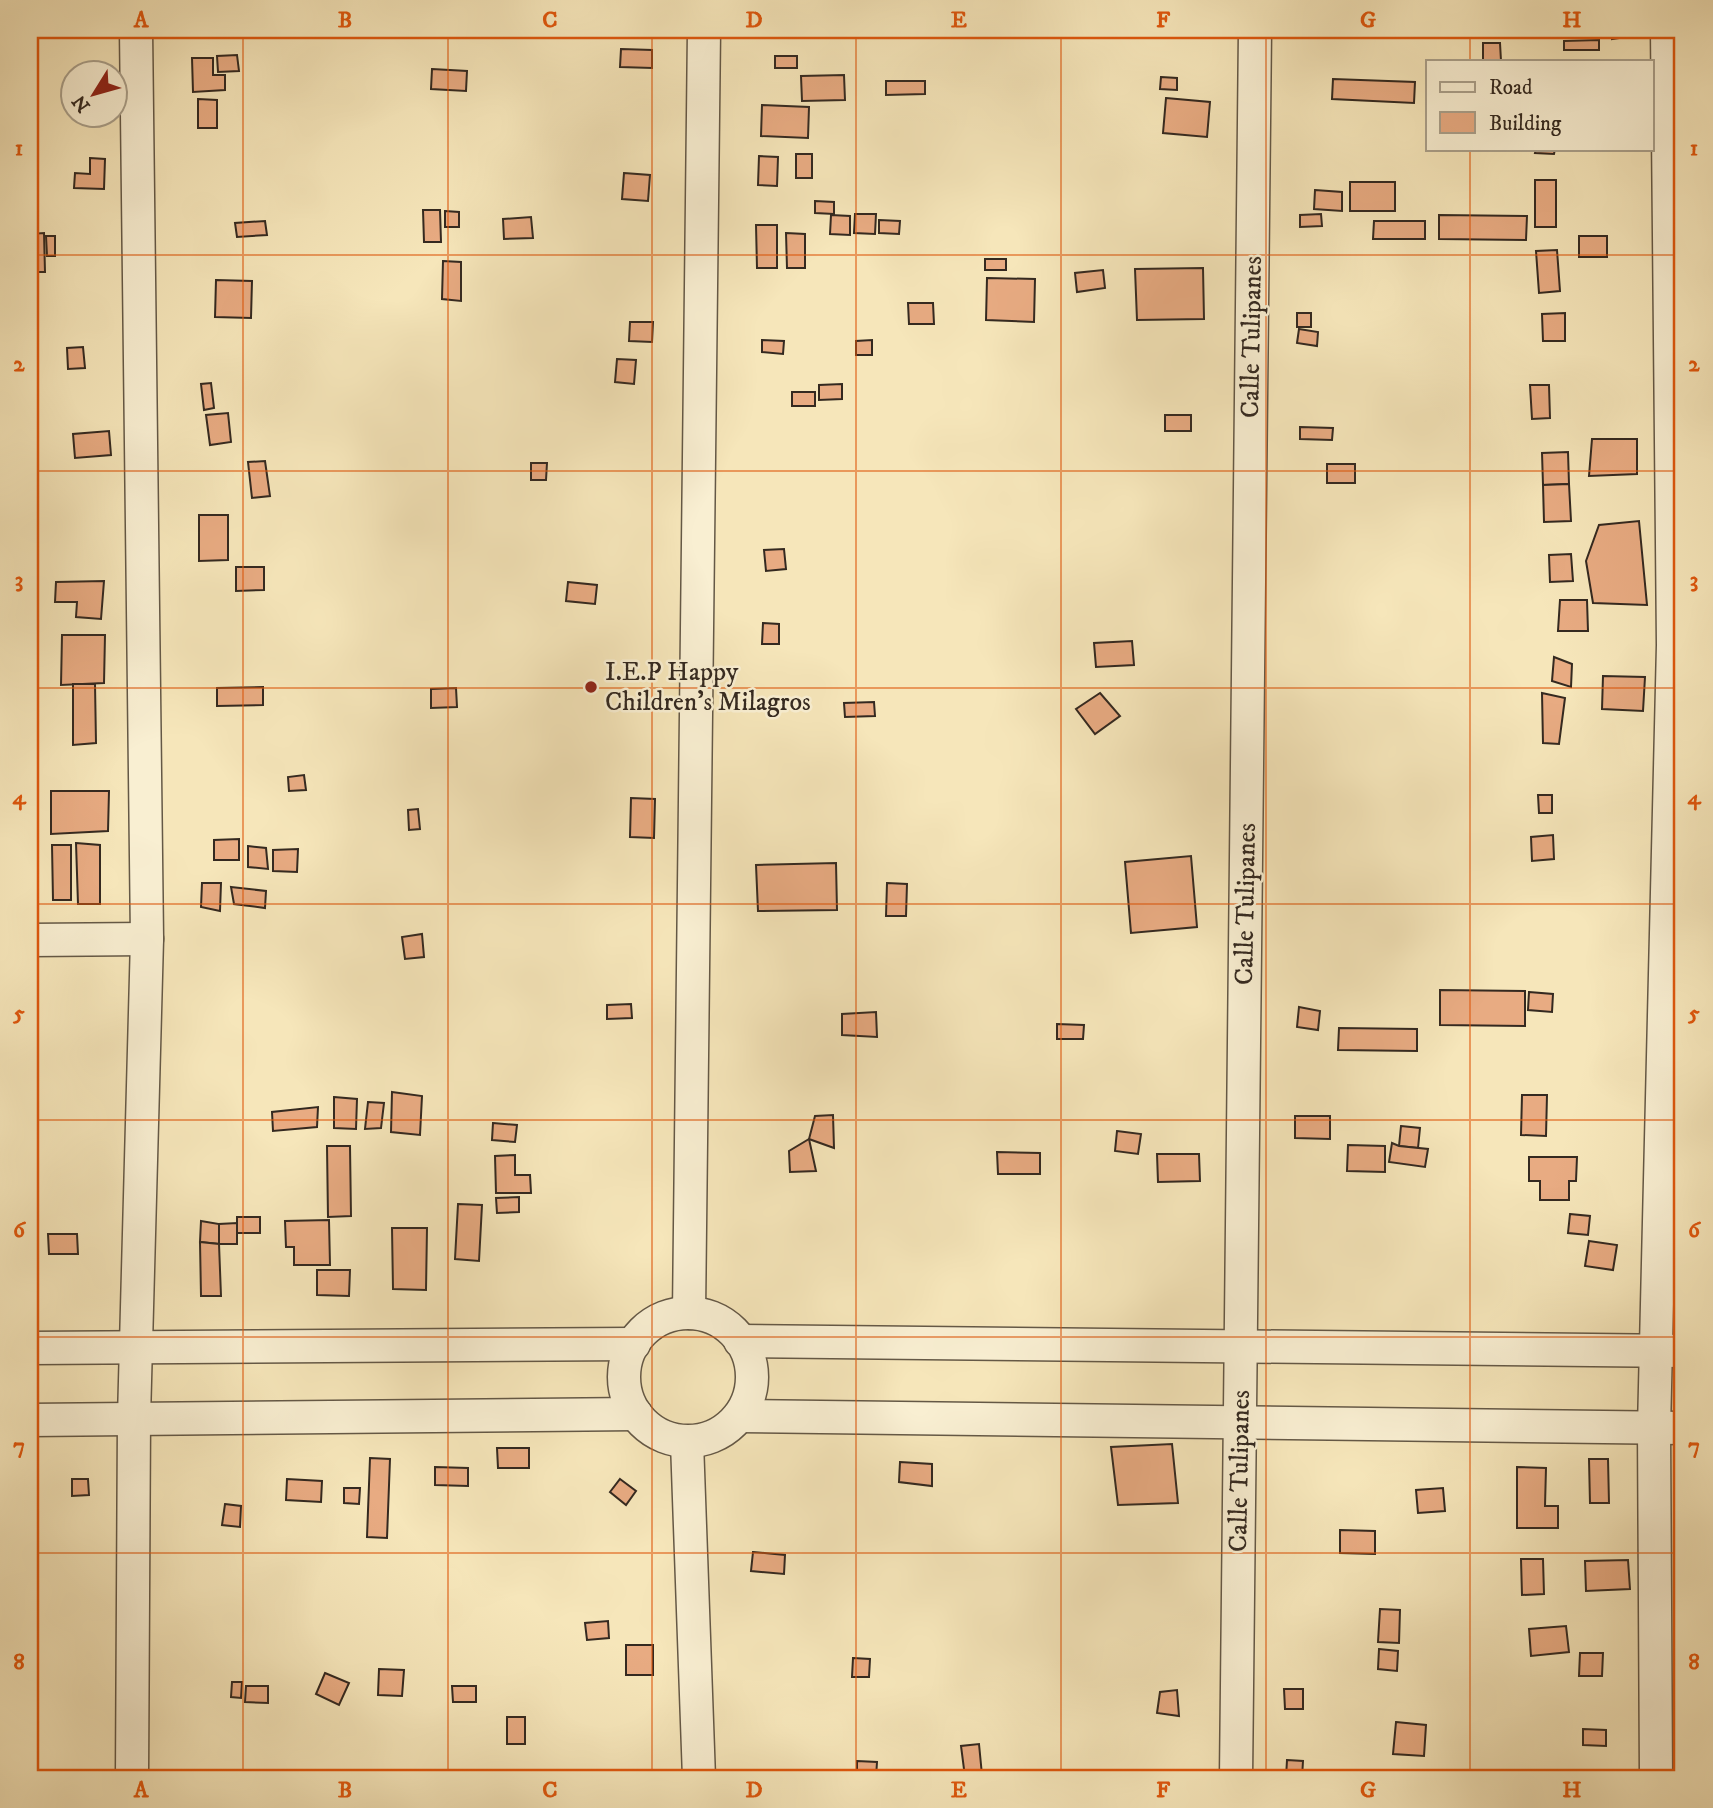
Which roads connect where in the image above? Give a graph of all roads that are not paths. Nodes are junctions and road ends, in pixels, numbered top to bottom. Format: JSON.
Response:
{"nodes":[{"id":1,"x":136,"y":30,"type":"edge"},
{"id":2,"x":704,"y":30,"type":"edge"},
{"id":3,"x":1255,"y":30,"type":"edge"},
{"id":4,"x":1668,"y":30,"type":"edge"},
{"id":5,"x":1678,"y":645,"type":"edge"},
{"id":6,"x":148,"y":939,"type":"junction"},
{"id":7,"x":30,"y":940,"type":"edge"},
{"id":8,"x":689,"y":1313,"type":"junction"},
{"id":9,"x":740,"y":1341,"type":"junction"},
{"id":10,"x":634,"y":1344,"type":"junction"},
{"id":11,"x":136,"y":1346,"type":"junction"},
{"id":12,"x":1241,"y":1346,"type":"junction"},
{"id":13,"x":30,"y":1348,"type":"edge"},
{"id":14,"x":1670,"y":1351,"type":"edge"},
{"id":15,"x":636,"y":1414,"type":"junction"},
{"id":16,"x":740,"y":1416,"type":"junction"},
{"id":17,"x":134,"y":1418,"type":"junction"},
{"id":18,"x":30,"y":1420,"type":"edge"},
{"id":19,"x":1240,"y":1424,"type":"junction"},
{"id":20,"x":1669,"y":1428,"type":"edge"},
{"id":21,"x":687,"y":1441,"type":"junction"},
{"id":22,"x":132,"y":1778,"type":"edge"},
{"id":23,"x":699,"y":1778,"type":"edge"},
{"id":24,"x":1236,"y":1778,"type":"edge"},
{"id":25,"x":1656,"y":1778,"type":"edge"}],
"edges":[{"from":1,"to":6,"type":"street"},
{"from":2,"to":8,"type":"street"},
{"from":3,"to":12,"type":"street","name":"Calle Tulipanes"},
{"from":4,"to":5,"type":"street"},
{"from":5,"to":14,"type":"street"},
{"from":6,"to":7,"type":"street"},
{"from":6,"to":11,"type":"street"},
{"from":8,"to":9,"type":"street"},
{"from":8,"to":10,"type":"street"},
{"from":9,"to":12,"type":"street"},
{"from":9,"to":16,"type":"street"},
{"from":10,"to":11,"type":"street"},
{"from":10,"to":15,"type":"street"},
{"from":11,"to":13,"type":"street"},
{"from":11,"to":17,"type":"street"},
{"from":12,"to":14,"type":"street"},
{"from":12,"to":19,"type":"street","name":"Calle Tulipanes"},
{"from":14,"to":20,"type":"street"},
{"from":15,"to":17,"type":"street"},
{"from":15,"to":21,"type":"street"},
{"from":16,"to":19,"type":"street"},
{"from":16,"to":21,"type":"street"},
{"from":17,"to":18,"type":"street"},
{"from":17,"to":22,"type":"street"},
{"from":19,"to":20,"type":"street"},
{"from":19,"to":24,"type":"street","name":"Calle Tulipanes"},
{"from":20,"to":25,"type":"street"},
{"from":21,"to":23,"type":"street"}]}
